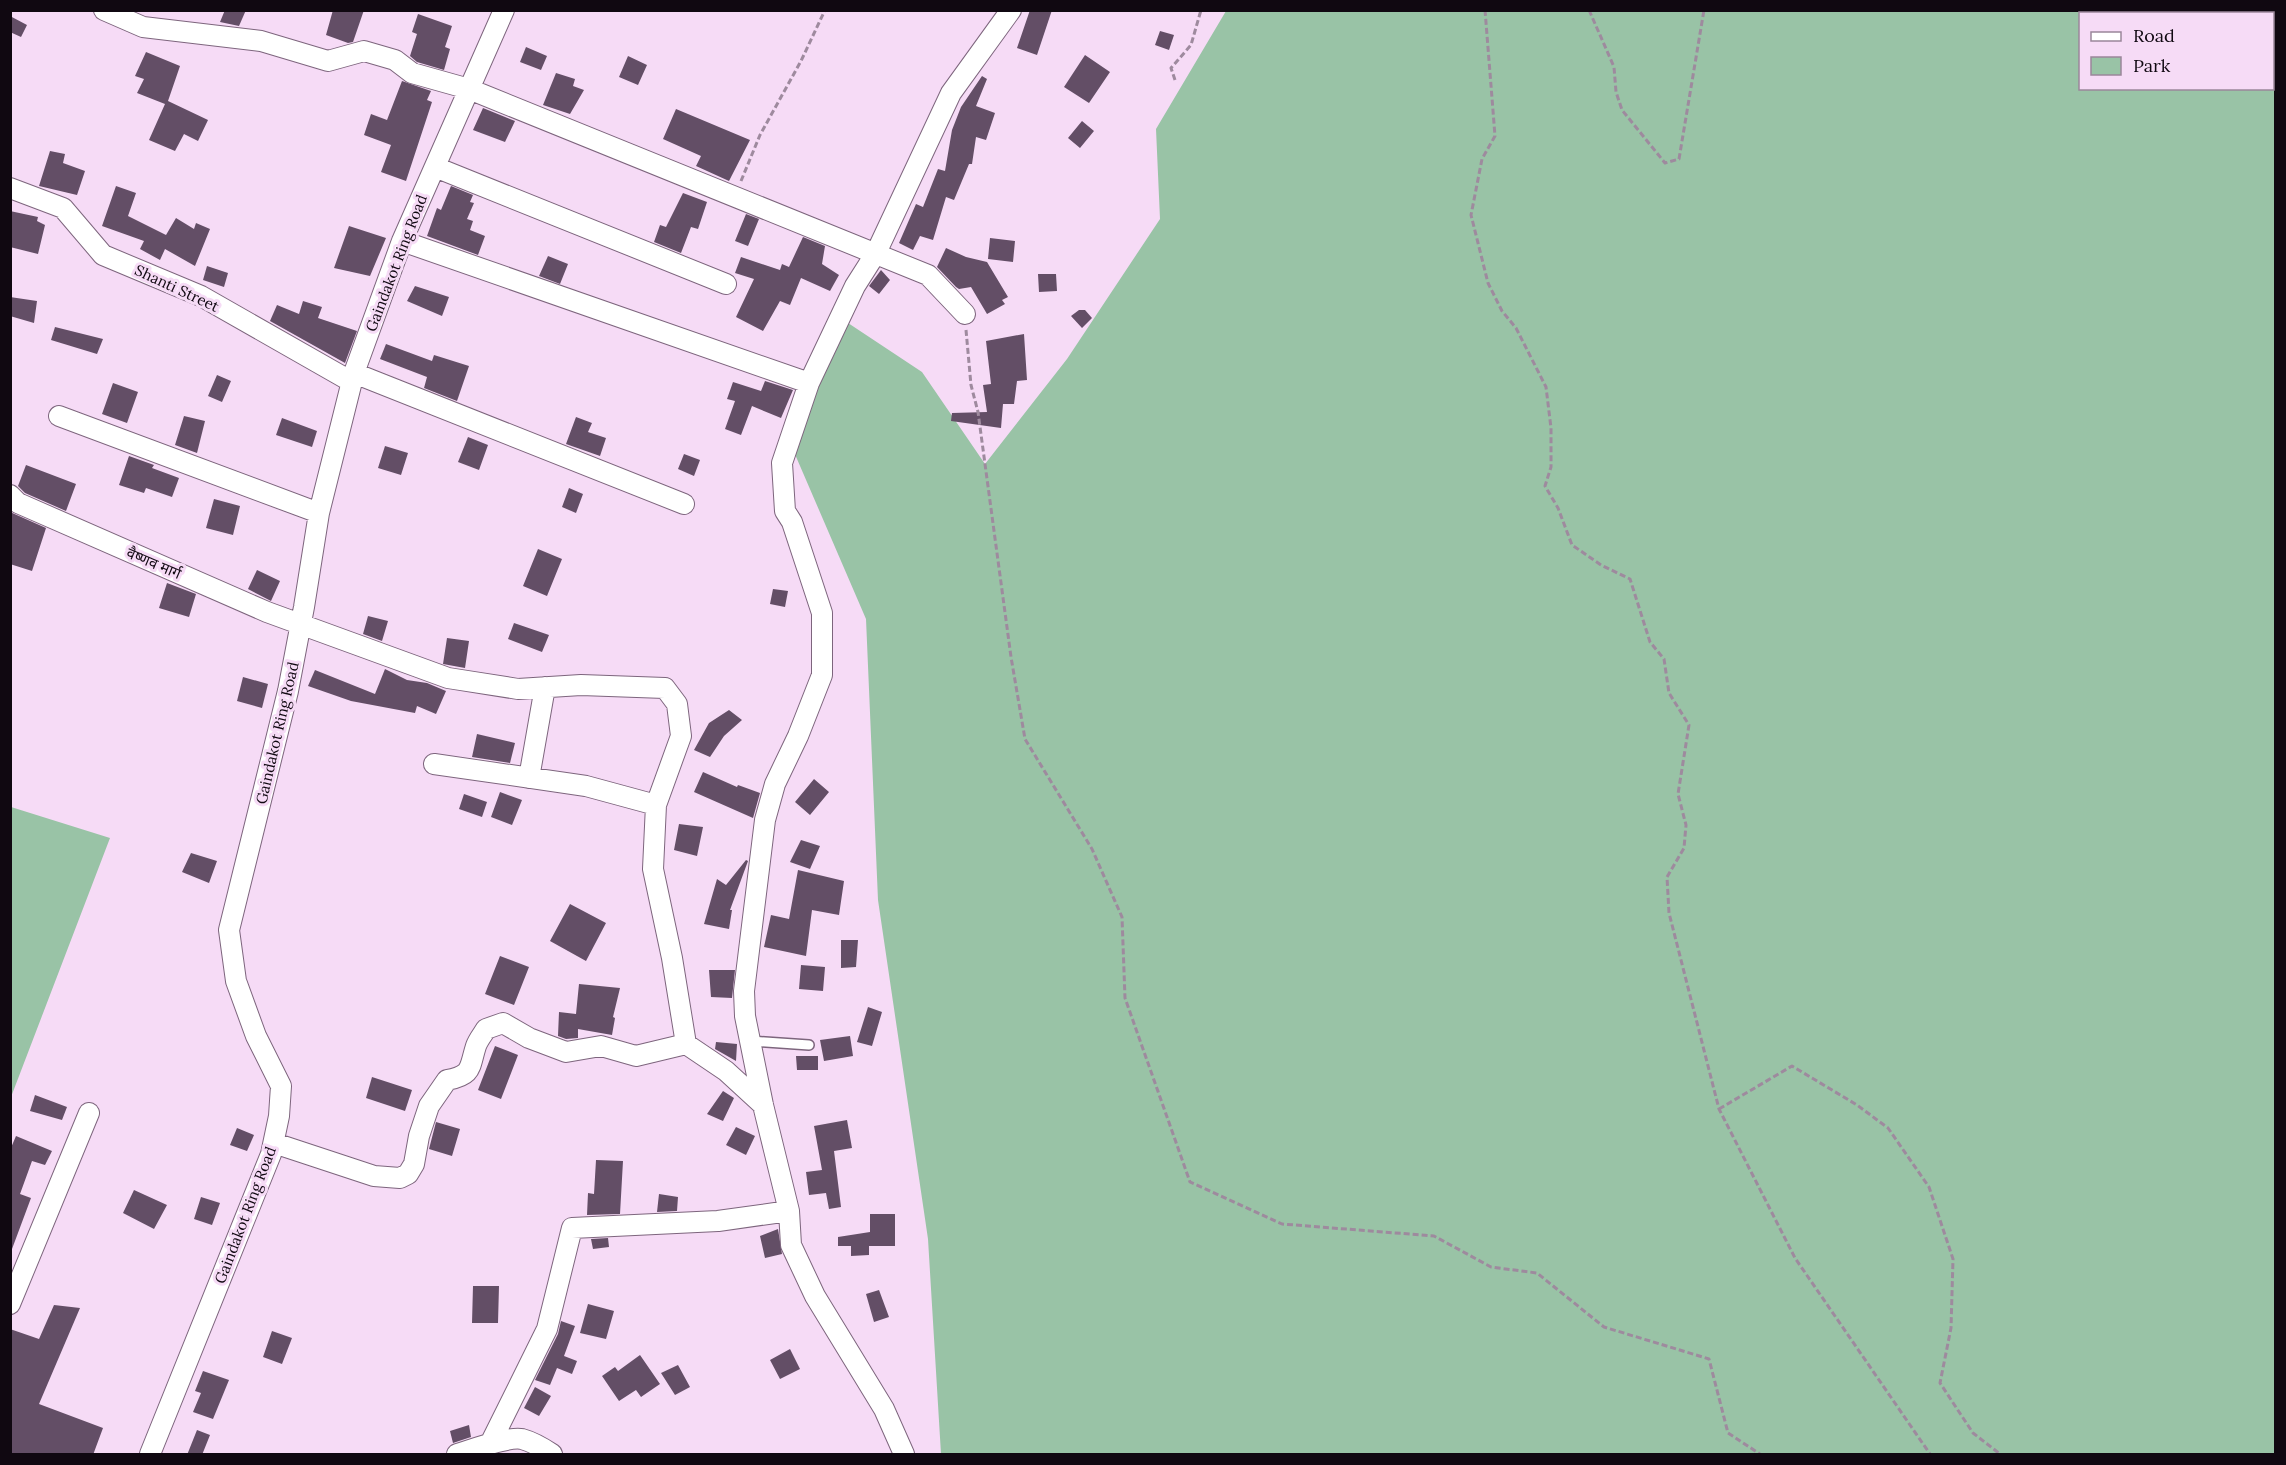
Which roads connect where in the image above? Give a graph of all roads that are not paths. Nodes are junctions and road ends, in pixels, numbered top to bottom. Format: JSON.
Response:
{"nodes":[{"id":1,"x":104,"y":10,"type":"edge"},
{"id":2,"x":504,"y":10,"type":"edge"},
{"id":3,"x":1011,"y":10,"type":"edge"},
{"id":4,"x":468,"y":89,"type":"junction"},
{"id":5,"x":435,"y":167,"type":"junction"},
{"id":6,"x":10,"y":188,"type":"edge"},
{"id":7,"x":402,"y":241,"type":"junction"},
{"id":8,"x":876,"y":253,"type":"junction"},
{"id":9,"x":726,"y":284,"type":"dead end"},
{"id":10,"x":965,"y":314,"type":"road end"},
{"id":11,"x":353,"y":378,"type":"junction"},
{"id":12,"x":809,"y":383,"type":"junction"},
{"id":13,"x":59,"y":416,"type":"dead end"},
{"id":14,"x":10,"y":495,"type":"edge"},
{"id":15,"x":684,"y":504,"type":"dead end"},
{"id":16,"x":319,"y":513,"type":"junction"},
{"id":17,"x":301,"y":624,"type":"junction"},
{"id":18,"x":545,"y":687,"type":"junction"},
{"id":19,"x":434,"y":764,"type":"dead end"},
{"id":20,"x":529,"y":778,"type":"junction"},
{"id":21,"x":656,"y":805,"type":"junction"},
{"id":22,"x":751,"y":1041,"type":"junction"},
{"id":23,"x":686,"y":1044,"type":"junction"},
{"id":24,"x":809,"y":1045,"type":"dead end"},
{"id":25,"x":763,"y":1105,"type":"junction"},
{"id":26,"x":89,"y":1113,"type":"dead end"},
{"id":27,"x":273,"y":1143,"type":"junction"},
{"id":28,"x":789,"y":1211,"type":"junction"},
{"id":29,"x":10,"y":1304,"type":"edge"},
{"id":30,"x":490,"y":1444,"type":"junction"},
{"id":31,"x":150,"y":1455,"type":"edge"},
{"id":32,"x":457,"y":1455,"type":"edge"},
{"id":33,"x":552,"y":1455,"type":"edge"},
{"id":34,"x":904,"y":1455,"type":"edge"}],
"edges":[{"from":1,"to":4,"type":"street"},
{"from":2,"to":4,"type":"street","name":"Gaindakot Ring Road"},
{"from":3,"to":8,"type":"street"},
{"from":4,"to":5,"type":"street","name":"Gaindakot Ring Road"},
{"from":4,"to":8,"type":"street"},
{"from":5,"to":7,"type":"street","name":"Gaindakot Ring Road"},
{"from":5,"to":9,"type":"street"},
{"from":6,"to":11,"type":"street","name":"Shanti Street"},
{"from":7,"to":11,"type":"street","name":"Gaindakot Ring Road"},
{"from":7,"to":12,"type":"street"},
{"from":8,"to":10,"type":"street"},
{"from":8,"to":12,"type":"street"},
{"from":11,"to":15,"type":"street","name":"Shanti Street"},
{"from":11,"to":16,"type":"street","name":"Gaindakot Ring Road"},
{"from":12,"to":22,"type":"street"},
{"from":13,"to":16,"type":"street"},
{"from":14,"to":17,"type":"street","name":"वैष्णव मार्ग"},
{"from":16,"to":17,"type":"street","name":"Gaindakot Ring Road"},
{"from":17,"to":18,"type":"street","name":"वैष्णव मार्ग"},
{"from":17,"to":27,"type":"street","name":"Gaindakot Ring Road"},
{"from":18,"to":20,"type":"street"},
{"from":18,"to":21,"type":"street","name":"वैष्णव मार्ग"},
{"from":19,"to":20,"type":"street"},
{"from":20,"to":21,"type":"street"},
{"from":21,"to":23,"type":"street"},
{"from":22,"to":24,"type":"lane"},
{"from":22,"to":25,"type":"street"},
{"from":23,"to":25,"type":"street"},
{"from":23,"to":27,"type":"street"},
{"from":25,"to":28,"type":"street"},
{"from":26,"to":29,"type":"street"},
{"from":27,"to":31,"type":"street","name":"Gaindakot Ring Road"},
{"from":28,"to":30,"type":"street"},
{"from":28,"to":34,"type":"street"},
{"from":30,"to":32,"type":"street"},
{"from":30,"to":33,"type":"street"}]}
